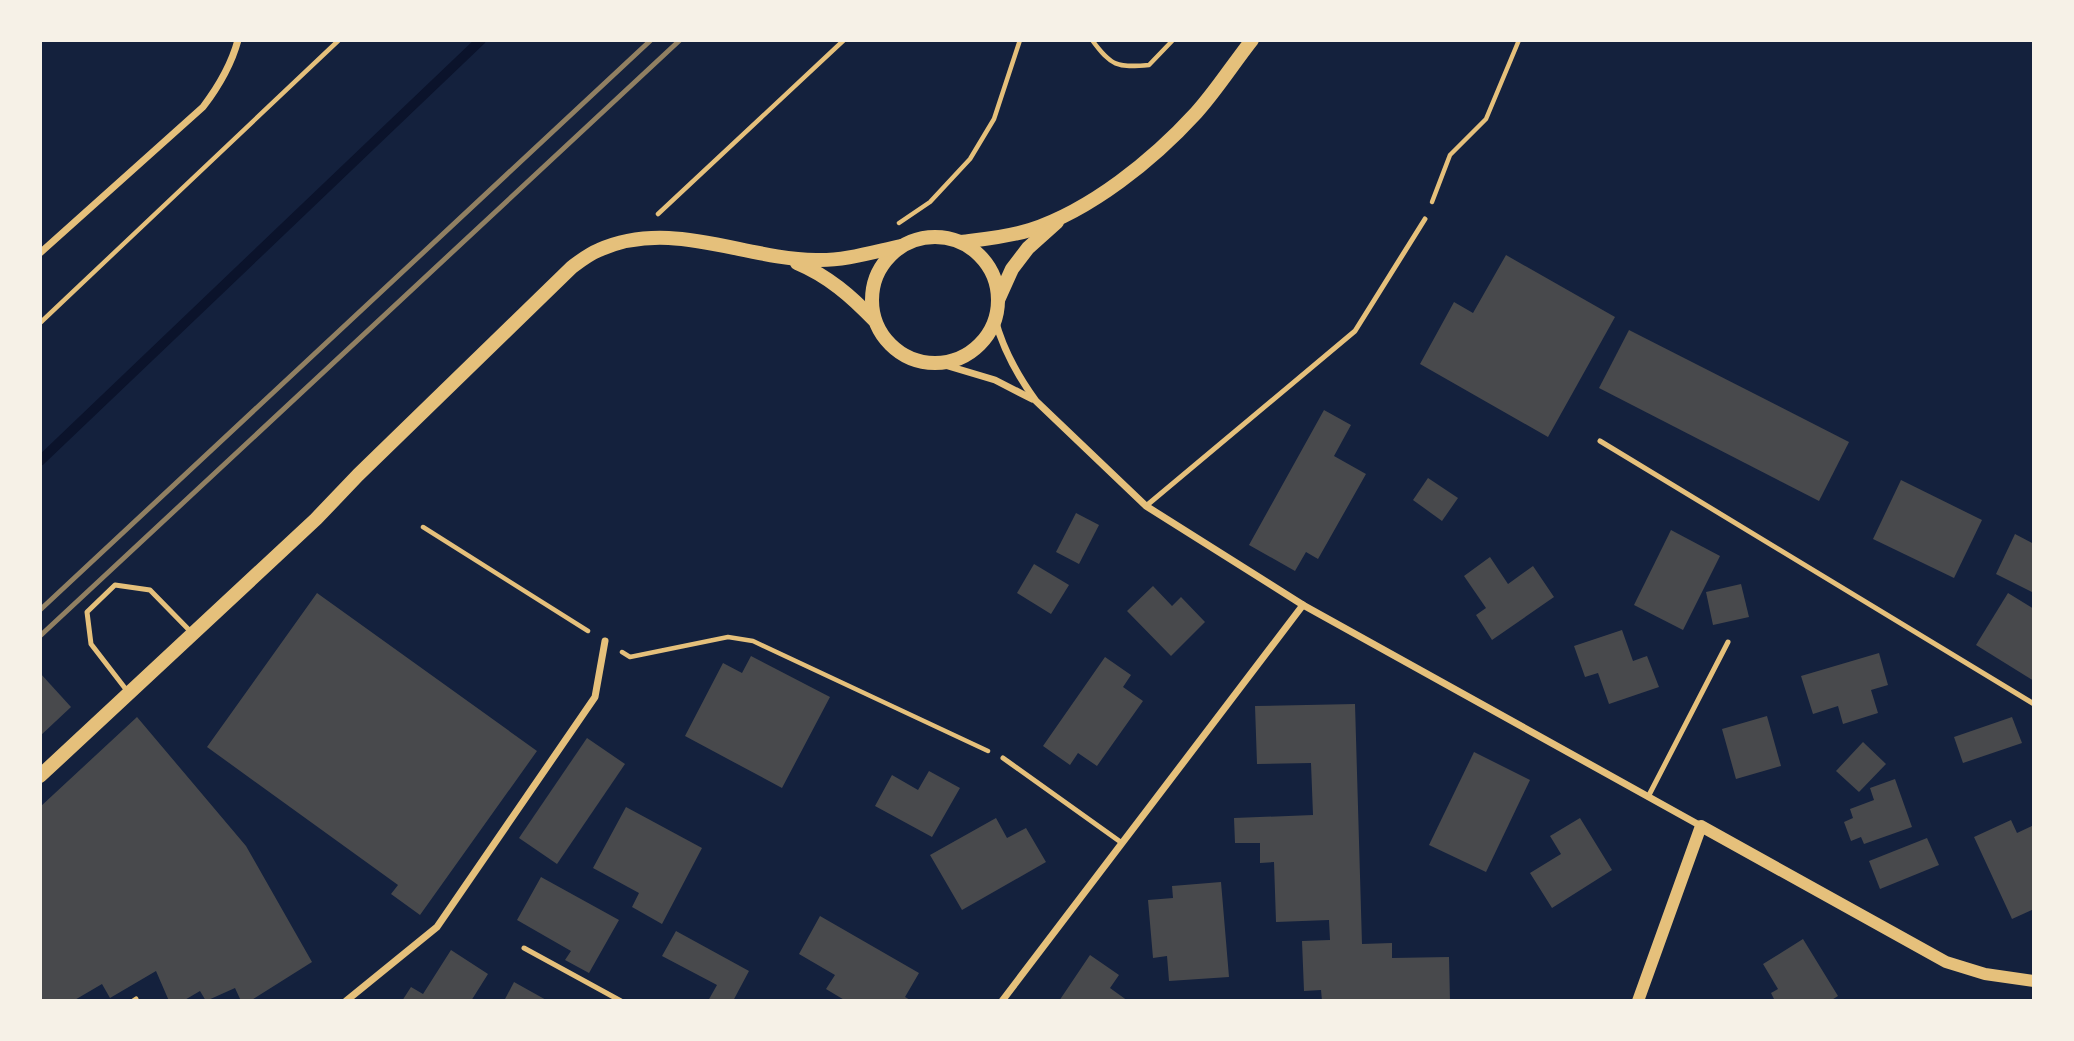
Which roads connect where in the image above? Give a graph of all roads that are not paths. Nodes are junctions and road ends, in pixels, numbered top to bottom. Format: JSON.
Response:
{"nodes":[{"id":1,"x":238,"y":40,"type":"edge"},
{"id":2,"x":1252,"y":40,"type":"edge"},
{"id":3,"x":1063,"y":216,"type":"junction"},
{"id":4,"x":1425,"y":219,"type":"road end"},
{"id":5,"x":961,"y":242,"type":"junction"},
{"id":6,"x":901,"y":246,"type":"junction"},
{"id":7,"x":40,"y":253,"type":"edge"},
{"id":8,"x":782,"y":257,"type":"junction"},
{"id":9,"x":998,"y":301,"type":"junction"},
{"id":10,"x":995,"y":319,"type":"junction"},
{"id":11,"x":874,"y":320,"type":"junction"},
{"id":12,"x":938,"y":363,"type":"junction"},
{"id":13,"x":1036,"y":401,"type":"junction"},
{"id":14,"x":1600,"y":441,"type":"dead end"},
{"id":15,"x":1146,"y":506,"type":"junction"},
{"id":16,"x":1303,"y":605,"type":"junction"},
{"id":17,"x":193,"y":634,"type":"junction"},
{"id":18,"x":605,"y":641,"type":"road end"},
{"id":19,"x":1728,"y":642,"type":"dead end"},
{"id":20,"x":129,"y":693,"type":"junction"},
{"id":21,"x":2034,"y":704,"type":"edge"},
{"id":22,"x":1003,"y":758,"type":"road end"},
{"id":23,"x":40,"y":776,"type":"edge"},
{"id":24,"x":1648,"y":797,"type":"junction"},
{"id":25,"x":1701,"y":826,"type":"junction"},
{"id":26,"x":1122,"y":843,"type":"junction"},
{"id":27,"x":524,"y":948,"type":"dead end"},
{"id":28,"x":2005,"y":978,"type":"junction"},
{"id":29,"x":2034,"y":981,"type":"edge"},
{"id":30,"x":2034,"y":991,"type":"edge"},
{"id":31,"x":346,"y":1001,"type":"edge"},
{"id":32,"x":621,"y":1001,"type":"edge"},
{"id":33,"x":1002,"y":1001,"type":"edge"},
{"id":34,"x":1638,"y":1001,"type":"edge"}],
"edges":[{"from":1,"to":7,"type":"street"},
{"from":2,"to":3,"type":"main road"},
{"from":3,"to":5,"type":"main road"},
{"from":3,"to":9,"type":"main road"},
{"from":4,"to":15,"type":"lane"},
{"from":5,"to":6,"type":"main road"},
{"from":5,"to":9,"type":"main road"},
{"from":6,"to":8,"type":"main road"},
{"from":6,"to":11,"type":"main road"},
{"from":8,"to":11,"type":"main road"},
{"from":8,"to":17,"type":"main road"},
{"from":9,"to":10,"type":"main road"},
{"from":10,"to":12,"type":"main road"},
{"from":10,"to":13,"type":"street"},
{"from":11,"to":12,"type":"main road"},
{"from":12,"to":13,"type":"street"},
{"from":13,"to":15,"type":"street"},
{"from":14,"to":21,"type":"lane"},
{"from":15,"to":16,"type":"street"},
{"from":16,"to":24,"type":"street"},
{"from":16,"to":26,"type":"street"},
{"from":17,"to":20,"type":"main road"},
{"from":17,"to":20,"type":"lane"},
{"from":18,"to":31,"type":"street"},
{"from":19,"to":24,"type":"lane"},
{"from":20,"to":23,"type":"main road"},
{"from":22,"to":26,"type":"lane"},
{"from":24,"to":25,"type":"street"},
{"from":25,"to":28,"type":"street"},
{"from":25,"to":34,"type":"street"},
{"from":26,"to":33,"type":"street"},
{"from":27,"to":32,"type":"lane"},
{"from":28,"to":29,"type":"street"},
{"from":28,"to":30,"type":"street"}]}
